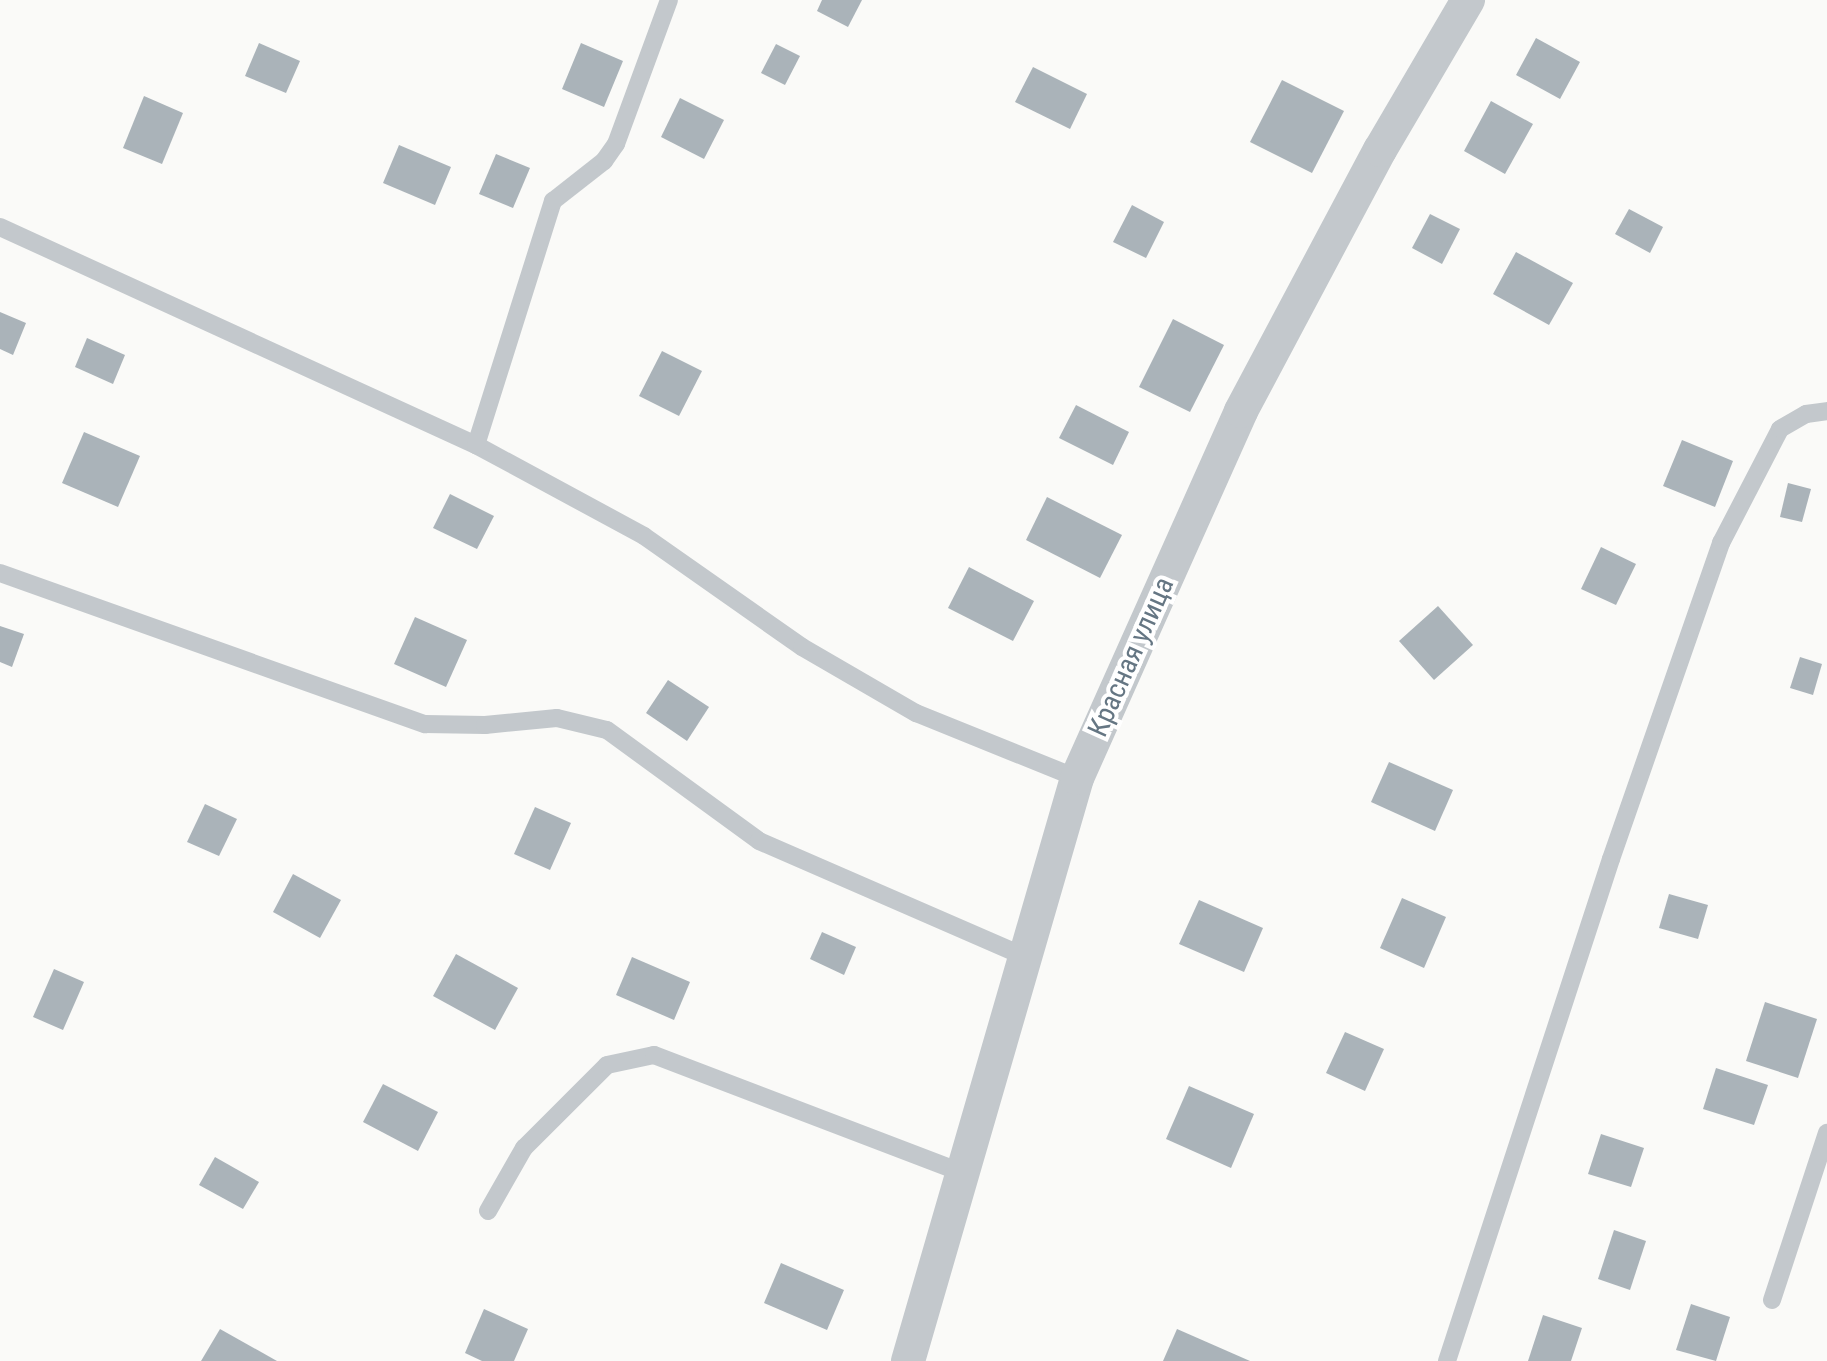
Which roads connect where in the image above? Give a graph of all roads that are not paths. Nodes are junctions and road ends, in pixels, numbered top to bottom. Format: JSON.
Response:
{"nodes":[{"id":1,"x":669,"y":0,"type":"edge"},
{"id":2,"x":1468,"y":0,"type":"edge"},
{"id":3,"x":0,"y":227,"type":"edge"},
{"id":4,"x":1827,"y":411,"type":"edge"},
{"id":5,"x":476,"y":445,"type":"junction"},
{"id":6,"x":0,"y":573,"type":"edge"},
{"id":7,"x":1077,"y":778,"type":"junction"},
{"id":8,"x":1024,"y":956,"type":"junction"},
{"id":9,"x":1827,"y":1133,"type":"edge"},
{"id":10,"x":960,"y":1172,"type":"junction"},
{"id":11,"x":488,"y":1211,"type":"dead end"},
{"id":12,"x":1772,"y":1300,"type":"dead end"},
{"id":13,"x":908,"y":1361,"type":"edge"},
{"id":14,"x":1447,"y":1361,"type":"edge"}],
"edges":[{"from":1,"to":5,"type":"lane"},
{"from":2,"to":7,"type":"street","name":"Красная улица"},
{"from":3,"to":5,"type":"lane"},
{"from":4,"to":14,"type":"lane"},
{"from":5,"to":7,"type":"lane"},
{"from":6,"to":8,"type":"lane"},
{"from":7,"to":8,"type":"street","name":"Красная улица"},
{"from":8,"to":10,"type":"street","name":"Красная улица"},
{"from":9,"to":12,"type":"lane"},
{"from":10,"to":11,"type":"lane"},
{"from":10,"to":13,"type":"street","name":"Красная улица"}]}
